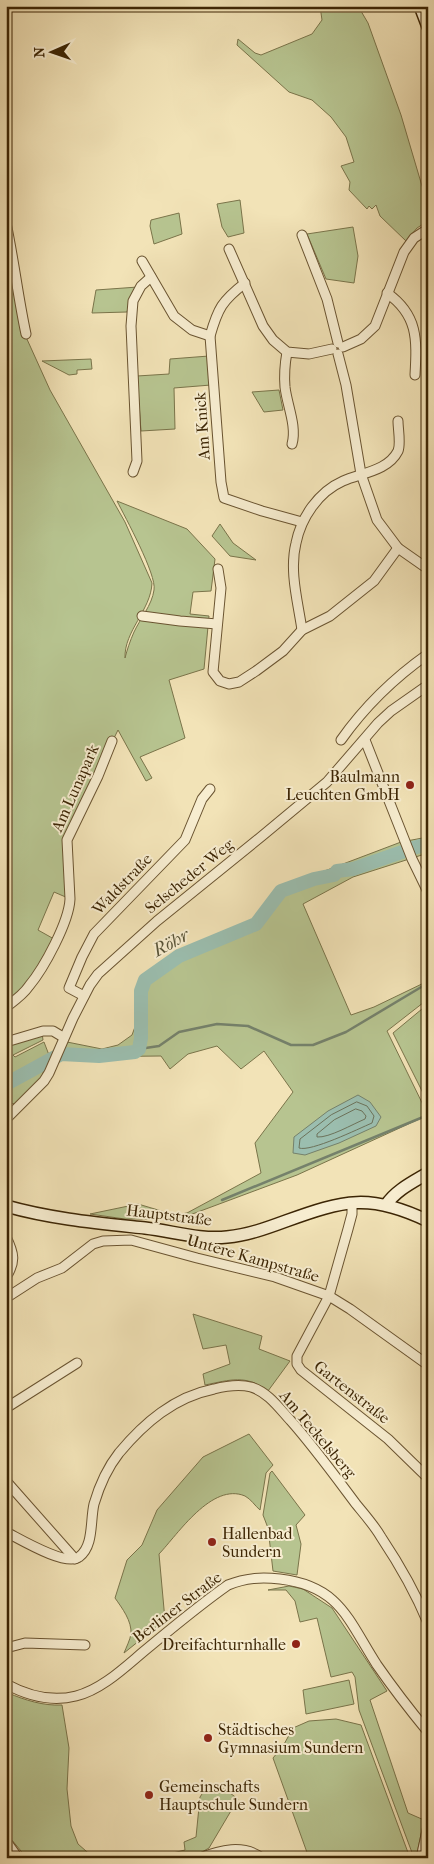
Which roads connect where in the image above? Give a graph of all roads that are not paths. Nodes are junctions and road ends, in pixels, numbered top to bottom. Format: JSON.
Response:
{"nodes":[{"id":1,"x":9,"y":6,"type":"edge"},
{"id":2,"x":420,"y":6,"type":"edge"},
{"id":3,"x":6,"y":10,"type":"edge"},
{"id":4,"x":428,"y":26,"type":"edge"},
{"id":5,"x":6,"y":222,"type":"edge"},
{"id":6,"x":428,"y":229,"type":"edge"},
{"id":7,"x":302,"y":235,"type":"dead end"},
{"id":8,"x":229,"y":249,"type":"dead end"},
{"id":9,"x":142,"y":261,"type":"dead end"},
{"id":10,"x":151,"y":276,"type":"junction"},
{"id":11,"x":245,"y":283,"type":"junction"},
{"id":12,"x":387,"y":293,"type":"junction"},
{"id":13,"x":26,"y":334,"type":"dead end"},
{"id":14,"x":210,"y":336,"type":"junction"},
{"id":15,"x":338,"y":348,"type":"junction"},
{"id":16,"x":287,"y":352,"type":"junction"},
{"id":17,"x":415,"y":374,"type":"dead end"},
{"id":18,"x":398,"y":421,"type":"dead end"},
{"id":19,"x":292,"y":444,"type":"dead end"},
{"id":20,"x":134,"y":472,"type":"dead end"},
{"id":21,"x":361,"y":474,"type":"junction"},
{"id":22,"x":302,"y":522,"type":"junction"},
{"id":23,"x":398,"y":548,"type":"junction"},
{"id":24,"x":218,"y":569,"type":"dead end"},
{"id":25,"x":428,"y":569,"type":"edge"},
{"id":26,"x":142,"y":616,"type":"dead end"},
{"id":27,"x":217,"y":624,"type":"junction"},
{"id":28,"x":302,"y":630,"type":"junction"},
{"id":29,"x":428,"y":654,"type":"edge"},
{"id":30,"x":428,"y":685,"type":"edge"},
{"id":31,"x":112,"y":740,"type":"dead end"},
{"id":32,"x":341,"y":740,"type":"dead end"},
{"id":33,"x":364,"y":740,"type":"junction"},
{"id":34,"x":210,"y":789,"type":"dead end"},
{"id":35,"x":428,"y":892,"type":"edge"},
{"id":36,"x":84,"y":996,"type":"junction"},
{"id":37,"x":6,"y":1007,"type":"edge"},
{"id":38,"x":62,"y":1041,"type":"junction"},
{"id":39,"x":6,"y":1042,"type":"edge"},
{"id":40,"x":6,"y":1119,"type":"edge"},
{"id":41,"x":428,"y":1173,"type":"edge"},
{"id":42,"x":352,"y":1203,"type":"junction"},
{"id":43,"x":386,"y":1204,"type":"junction"},
{"id":44,"x":6,"y":1206,"type":"edge"},
{"id":45,"x":428,"y":1221,"type":"edge"},
{"id":46,"x":6,"y":1237,"type":"edge"},
{"id":47,"x":6,"y":1277,"type":"edge"},
{"id":48,"x":329,"y":1296,"type":"junction"},
{"id":49,"x":6,"y":1298,"type":"edge"},
{"id":50,"x":77,"y":1363,"type":"dead end"},
{"id":51,"x":428,"y":1365,"type":"edge"},
{"id":52,"x":6,"y":1408,"type":"edge"},
{"id":53,"x":428,"y":1478,"type":"edge"},
{"id":54,"x":6,"y":1480,"type":"edge"},
{"id":55,"x":6,"y":1532,"type":"edge"},
{"id":56,"x":75,"y":1559,"type":"junction"},
{"id":57,"x":428,"y":1624,"type":"edge"},
{"id":58,"x":84,"y":1645,"type":"dead end"},
{"id":59,"x":6,"y":1648,"type":"edge"},
{"id":60,"x":6,"y":1684,"type":"edge"},
{"id":61,"x":428,"y":1732,"type":"edge"},
{"id":62,"x":428,"y":1826,"type":"edge"},
{"id":63,"x":6,"y":1841,"type":"edge"},
{"id":64,"x":18,"y":1858,"type":"edge"},
{"id":65,"x":200,"y":1858,"type":"edge"},
{"id":66,"x":262,"y":1858,"type":"edge"},
{"id":67,"x":421,"y":1858,"type":"edge"}],
"edges":[{"from":1,"to":3,"type":"street"},
{"from":2,"to":4,"type":"main road"},
{"from":5,"to":13,"type":"street"},
{"from":6,"to":12,"type":"street"},
{"from":7,"to":15,"type":"street"},
{"from":8,"to":11,"type":"street"},
{"from":9,"to":10,"type":"street"},
{"from":10,"to":14,"type":"street"},
{"from":10,"to":20,"type":"street"},
{"from":11,"to":14,"type":"street","name":"Am Knick"},
{"from":11,"to":16,"type":"street"},
{"from":12,"to":15,"type":"street"},
{"from":12,"to":17,"type":"street"},
{"from":14,"to":22,"type":"street","name":"Am Knick"},
{"from":15,"to":16,"type":"street"},
{"from":15,"to":21,"type":"street"},
{"from":16,"to":19,"type":"street"},
{"from":18,"to":21,"type":"street"},
{"from":21,"to":22,"type":"street"},
{"from":21,"to":23,"type":"street"},
{"from":22,"to":28,"type":"street"},
{"from":23,"to":25,"type":"street"},
{"from":23,"to":28,"type":"street"},
{"from":24,"to":27,"type":"street"},
{"from":26,"to":27,"type":"street"},
{"from":27,"to":28,"type":"street"},
{"from":29,"to":32,"type":"street"},
{"from":30,"to":33,"type":"street","name":"Selscheder Weg"},
{"from":31,"to":37,"type":"street","name":"Am Lunapark"},
{"from":33,"to":35,"type":"street"},
{"from":33,"to":36,"type":"street","name":"Selscheder Weg"},
{"from":34,"to":36,"type":"street","name":"Waldstraße"},
{"from":36,"to":38,"type":"street","name":"Selscheder Weg"},
{"from":38,"to":39,"type":"street"},
{"from":38,"to":40,"type":"street","name":"Selscheder Weg"},
{"from":41,"to":43,"type":"main road"},
{"from":42,"to":43,"type":"main road","name":"Hauptstraße"},
{"from":42,"to":44,"type":"main road","name":"Hauptstraße"},
{"from":42,"to":48,"type":"street","name":"Gartenstraße"},
{"from":43,"to":45,"type":"main road","name":"Hauptstraße"},
{"from":46,"to":47,"type":"street"},
{"from":48,"to":49,"type":"street","name":"Untere Kampstraße"},
{"from":48,"to":51,"type":"street","name":"Untere Kampstraße"},
{"from":48,"to":53,"type":"street","name":"Gartenstraße"},
{"from":50,"to":52,"type":"street"},
{"from":54,"to":56,"type":"street"},
{"from":55,"to":56,"type":"street"},
{"from":56,"to":57,"type":"street","name":"Am Teckelsberg"},
{"from":58,"to":59,"type":"street"},
{"from":60,"to":61,"type":"street","name":"Berliner Straße"},
{"from":62,"to":67,"type":"street"},
{"from":63,"to":64,"type":"street"},
{"from":65,"to":66,"type":"street"}]}
